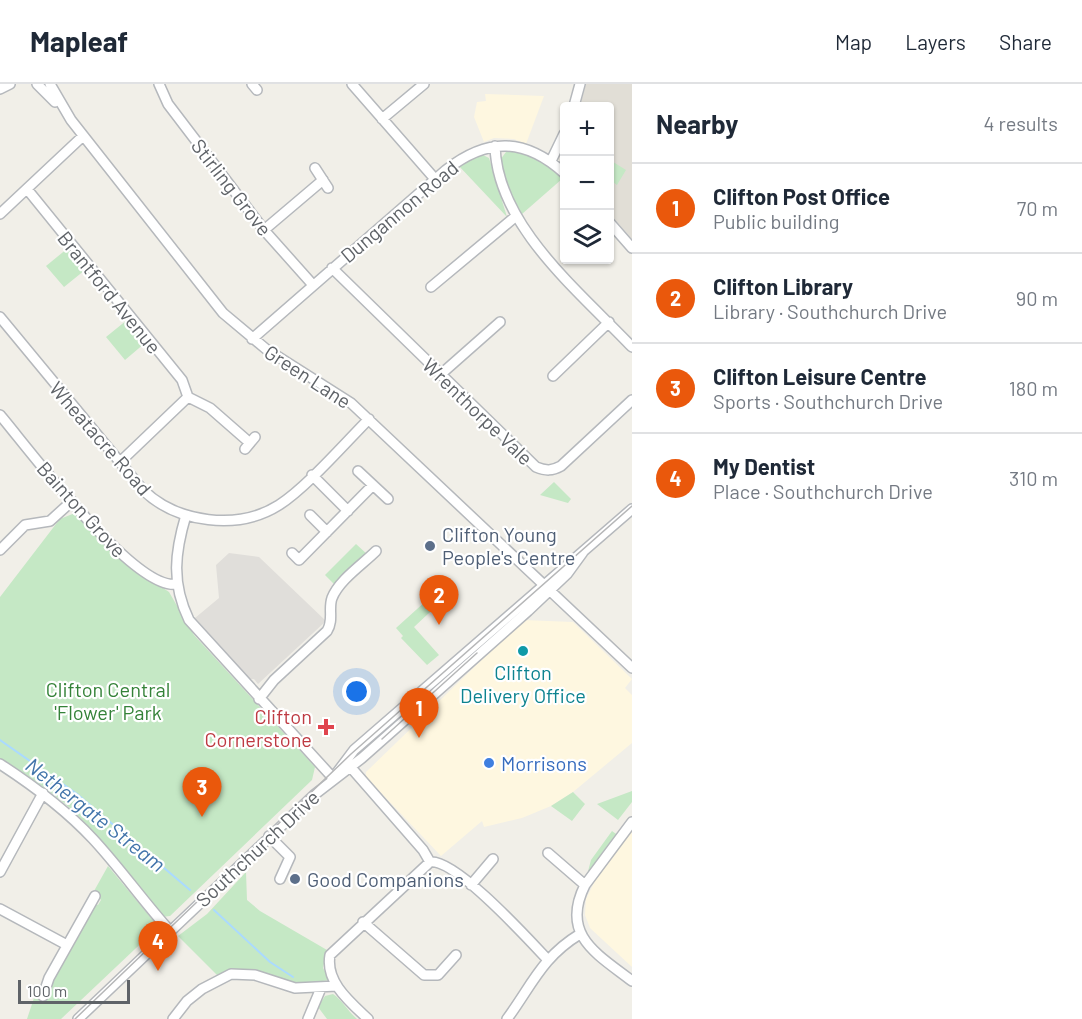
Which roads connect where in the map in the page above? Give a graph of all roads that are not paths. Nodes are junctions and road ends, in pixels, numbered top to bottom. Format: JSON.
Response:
{"nodes":[{"id":1,"x":10,"y":84,"type":"edge"},
{"id":2,"x":37,"y":84,"type":"edge"},
{"id":3,"x":50,"y":84,"type":"edge"},
{"id":4,"x":159,"y":84,"type":"edge"},
{"id":5,"x":352,"y":84,"type":"edge"},
{"id":6,"x":424,"y":84,"type":"edge"},
{"id":7,"x":580,"y":84,"type":"edge"},
{"id":8,"x":0,"y":89,"type":"edge"},
{"id":9,"x":575,"y":102,"type":"edge"},
{"id":10,"x":64,"y":110,"type":"junction"},
{"id":11,"x":382,"y":118,"type":"junction"},
{"id":12,"x":83,"y":136,"type":"junction"},
{"id":13,"x":560,"y":142,"type":"edge"},
{"id":14,"x":495,"y":146,"type":"junction"},
{"id":15,"x":551,"y":161,"type":"junction"},
{"id":16,"x":315,"y":168,"type":"dead end"},
{"id":17,"x":560,"y":169,"type":"edge"},
{"id":18,"x":435,"y":179,"type":"junction"},
{"id":19,"x":27,"y":189,"type":"junction"},
{"id":20,"x":0,"y":214,"type":"edge"},
{"id":21,"x":515,"y":217,"type":"junction"},
{"id":22,"x":614,"y":228,"type":"edge"},
{"id":23,"x":264,"y":230,"type":"junction"},
{"id":24,"x":632,"y":248,"type":"edge"},
{"id":25,"x":332,"y":268,"type":"junction"},
{"id":26,"x":313,"y":285,"type":"junction"},
{"id":27,"x":431,"y":287,"type":"dead end"},
{"id":28,"x":0,"y":317,"type":"edge"},
{"id":29,"x":500,"y":322,"type":"dead end"},
{"id":30,"x":609,"y":322,"type":"junction"},
{"id":31,"x":252,"y":339,"type":"junction"},
{"id":32,"x":632,"y":347,"type":"edge"},
{"id":33,"x":440,"y":375,"type":"junction"},
{"id":34,"x":553,"y":376,"type":"dead end"},
{"id":35,"x":188,"y":398,"type":"junction"},
{"id":36,"x":632,"y":400,"type":"edge"},
{"id":37,"x":0,"y":416,"type":"edge"},
{"id":38,"x":369,"y":419,"type":"junction"},
{"id":39,"x":250,"y":443,"type":"dead end"},
{"id":40,"x":120,"y":462,"type":"junction"},
{"id":41,"x":358,"y":471,"type":"dead end"},
{"id":42,"x":312,"y":475,"type":"junction"},
{"id":43,"x":373,"y":485,"type":"junction"},
{"id":44,"x":388,"y":499,"type":"dead end"},
{"id":45,"x":72,"y":501,"type":"junction"},
{"id":46,"x":632,"y":509,"type":"edge"},
{"id":47,"x":348,"y":511,"type":"junction"},
{"id":48,"x":186,"y":515,"type":"junction"},
{"id":49,"x":310,"y":515,"type":"dead end"},
{"id":50,"x":327,"y":532,"type":"junction"},
{"id":51,"x":0,"y":550,"type":"edge"},
{"id":52,"x":376,"y":551,"type":"dead end"},
{"id":53,"x":292,"y":553,"type":"dead end"},
{"id":54,"x":368,"y":559,"type":"junction"},
{"id":55,"x":376,"y":567,"type":"dead end"},
{"id":56,"x":177,"y":584,"type":"junction"},
{"id":57,"x":547,"y":587,"type":"junction"},
{"id":58,"x":632,"y":668,"type":"edge"},
{"id":59,"x":259,"y":699,"type":"junction"},
{"id":60,"x":0,"y":764,"type":"edge"},
{"id":61,"x":349,"y":764,"type":"junction"},
{"id":62,"x":333,"y":778,"type":"junction"},
{"id":63,"x":44,"y":793,"type":"junction"},
{"id":64,"x":632,"y":822,"type":"edge"},
{"id":65,"x":269,"y":836,"type":"junction"},
{"id":66,"x":547,"y":851,"type":"dead end"},
{"id":67,"x":290,"y":857,"type":"junction"},
{"id":68,"x":494,"y":858,"type":"dead end"},
{"id":69,"x":430,"y":862,"type":"junction"},
{"id":70,"x":300,"y":863,"type":"dead end"},
{"id":71,"x":0,"y":872,"type":"edge"},
{"id":72,"x":280,"y":879,"type":"dead end"},
{"id":73,"x":471,"y":885,"type":"junction"},
{"id":74,"x":585,"y":885,"type":"junction"},
{"id":75,"x":96,"y":899,"type":"dead end"},
{"id":76,"x":0,"y":909,"type":"edge"},
{"id":77,"x":363,"y":922,"type":"junction"},
{"id":78,"x":170,"y":931,"type":"junction"},
{"id":79,"x":580,"y":934,"type":"junction"},
{"id":80,"x":67,"y":945,"type":"junction"},
{"id":81,"x":456,"y":955,"type":"dead end"},
{"id":82,"x":548,"y":960,"type":"junction"},
{"id":83,"x":632,"y":981,"type":"edge"},
{"id":84,"x":337,"y":986,"type":"junction"},
{"id":85,"x":321,"y":988,"type":"junction"},
{"id":86,"x":43,"y":996,"type":"dead end"},
{"id":87,"x":78,"y":1019,"type":"edge"},
{"id":88,"x":173,"y":1019,"type":"edge"},
{"id":89,"x":308,"y":1019,"type":"edge"},
{"id":90,"x":368,"y":1019,"type":"edge"},
{"id":91,"x":507,"y":1019,"type":"edge"}],
"edges":[{"from":1,"to":8,"type":"street"},
{"from":2,"to":10,"type":"street","name":"Green Lane"},
{"from":3,"to":10,"type":"street","name":"Green Lane"},
{"from":4,"to":23,"type":"street","name":"Stirling Grove"},
{"from":5,"to":11,"type":"street"},
{"from":6,"to":11,"type":"street"},
{"from":7,"to":9,"type":"street"},
{"from":10,"to":12,"type":"street","name":"Green Lane"},
{"from":11,"to":18,"type":"street"},
{"from":12,"to":19,"type":"street"},
{"from":12,"to":31,"type":"street","name":"Green Lane"},
{"from":13,"to":15,"type":"street"},
{"from":14,"to":15,"type":"street","name":"Dungannon Road"},
{"from":14,"to":18,"type":"street","name":"Dungannon Road"},
{"from":14,"to":21,"type":"street"},
{"from":15,"to":17,"type":"street","name":"Dungannon Road"},
{"from":16,"to":23,"type":"street"},
{"from":18,"to":25,"type":"street","name":"Dungannon Road"},
{"from":19,"to":20,"type":"street"},
{"from":19,"to":35,"type":"street","name":"Brantford Avenue"},
{"from":21,"to":27,"type":"street"},
{"from":21,"to":30,"type":"street"},
{"from":22,"to":24,"type":"street"},
{"from":23,"to":26,"type":"street","name":"Stirling Grove"},
{"from":25,"to":26,"type":"street","name":"Dungannon Road"},
{"from":25,"to":33,"type":"street","name":"Wrenthorpe Vale"},
{"from":26,"to":31,"type":"street","name":"Dungannon Road"},
{"from":28,"to":40,"type":"street","name":"Wheatacre Road"},
{"from":29,"to":33,"type":"street"},
{"from":30,"to":32,"type":"street"},
{"from":30,"to":34,"type":"street"},
{"from":31,"to":38,"type":"street","name":"Green Lane"},
{"from":33,"to":36,"type":"street","name":"Wrenthorpe Vale"},
{"from":35,"to":39,"type":"street"},
{"from":35,"to":40,"type":"street"},
{"from":37,"to":45,"type":"street","name":"Bainton Grove"},
{"from":38,"to":42,"type":"street","name":"Wheatacre Road"},
{"from":38,"to":57,"type":"street","name":"Green Lane"},
{"from":40,"to":48,"type":"street","name":"Wheatacre Road"},
{"from":41,"to":43,"type":"street"},
{"from":42,"to":47,"type":"street"},
{"from":42,"to":48,"type":"street","name":"Wheatacre Road"},
{"from":43,"to":44,"type":"street"},
{"from":43,"to":47,"type":"street"},
{"from":45,"to":51,"type":"street"},
{"from":45,"to":56,"type":"street","name":"Bainton Grove"},
{"from":46,"to":57,"type":"street","name":"Southchurch Drive"},
{"from":47,"to":50,"type":"street"},
{"from":48,"to":56,"type":"street"},
{"from":49,"to":50,"type":"street"},
{"from":50,"to":53,"type":"street"},
{"from":52,"to":54,"type":"street"},
{"from":54,"to":55,"type":"street"},
{"from":54,"to":59,"type":"street"},
{"from":56,"to":59,"type":"street"},
{"from":57,"to":58,"type":"street","name":"Green Lane"},
{"from":57,"to":61,"type":"street","name":"Southchurch Drive"},
{"from":59,"to":62,"type":"street"},
{"from":60,"to":63,"type":"street"},
{"from":61,"to":62,"type":"street","name":"Southchurch Drive"},
{"from":61,"to":69,"type":"street"},
{"from":62,"to":65,"type":"street","name":"Southchurch Drive"},
{"from":63,"to":71,"type":"street"},
{"from":63,"to":78,"type":"street"},
{"from":64,"to":74,"type":"street"},
{"from":65,"to":67,"type":"street"},
{"from":65,"to":78,"type":"street","name":"Southchurch Drive"},
{"from":66,"to":74,"type":"street"},
{"from":67,"to":70,"type":"street"},
{"from":67,"to":72,"type":"street"},
{"from":68,"to":73,"type":"street"},
{"from":69,"to":73,"type":"street"},
{"from":69,"to":77,"type":"street"},
{"from":73,"to":82,"type":"street"},
{"from":74,"to":79,"type":"street"},
{"from":75,"to":80,"type":"street"},
{"from":76,"to":80,"type":"street"},
{"from":77,"to":81,"type":"street"},
{"from":77,"to":84,"type":"street"},
{"from":78,"to":87,"type":"street","name":"Southchurch Drive"},
{"from":79,"to":82,"type":"street"},
{"from":79,"to":83,"type":"street"},
{"from":80,"to":86,"type":"street"},
{"from":82,"to":91,"type":"street"},
{"from":84,"to":85,"type":"street"},
{"from":84,"to":90,"type":"street"},
{"from":85,"to":88,"type":"street"},
{"from":85,"to":89,"type":"street"}]}
